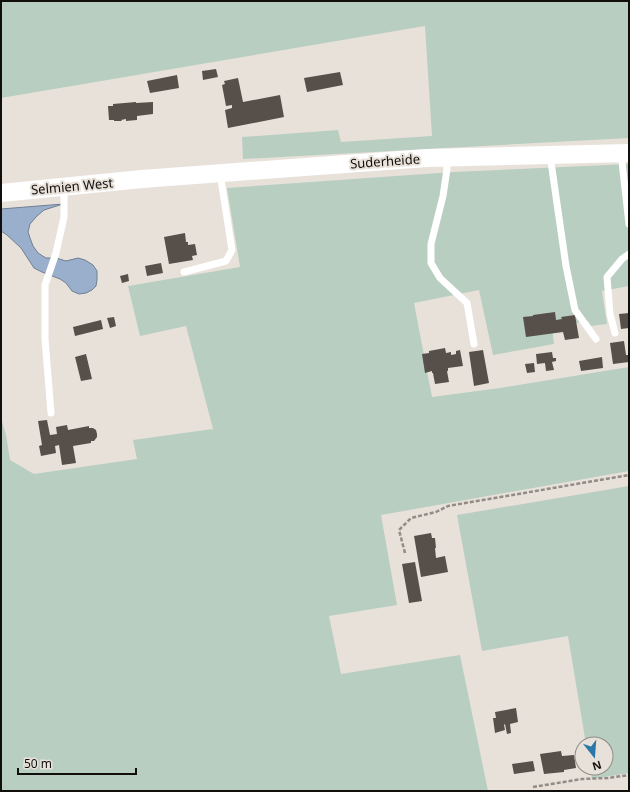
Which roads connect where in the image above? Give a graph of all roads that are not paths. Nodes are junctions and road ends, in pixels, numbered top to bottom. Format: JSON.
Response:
{"nodes":[{"id":1,"x":625,"y":153,"type":"edge"},
{"id":2,"x":550,"y":155,"type":"junction"},
{"id":3,"x":446,"y":157,"type":"junction"},
{"id":4,"x":220,"y":173,"type":"junction"},
{"id":5,"x":142,"y":179,"type":"joint"},
{"id":6,"x":64,"y":187,"type":"junction"},
{"id":7,"x":1,"y":193,"type":"edge"},
{"id":8,"x":629,"y":224,"type":"edge"},
{"id":9,"x":629,"y":254,"type":"edge"},
{"id":10,"x":184,"y":272,"type":"dead end"},
{"id":11,"x":615,"y":333,"type":"dead end"},
{"id":12,"x":596,"y":339,"type":"dead end"},
{"id":13,"x":474,"y":344,"type":"dead end"},
{"id":14,"x":51,"y":413,"type":"dead end"}],
"edges":[{"from":1,"to":2,"type":"street","name":"Suderheide"},
{"from":1,"to":8,"type":"lane"},
{"from":2,"to":3,"type":"street","name":"Suderheide"},
{"from":2,"to":12,"type":"lane"},
{"from":3,"to":4,"type":"street","name":"Suderheide"},
{"from":3,"to":13,"type":"lane"},
{"from":4,"to":5,"type":"street","name":"Suderheide"},
{"from":4,"to":10,"type":"lane"},
{"from":5,"to":6,"type":"street","name":"Selmien West"},
{"from":6,"to":7,"type":"street","name":"Selmien West"},
{"from":6,"to":14,"type":"lane"},
{"from":9,"to":11,"type":"lane"}]}
